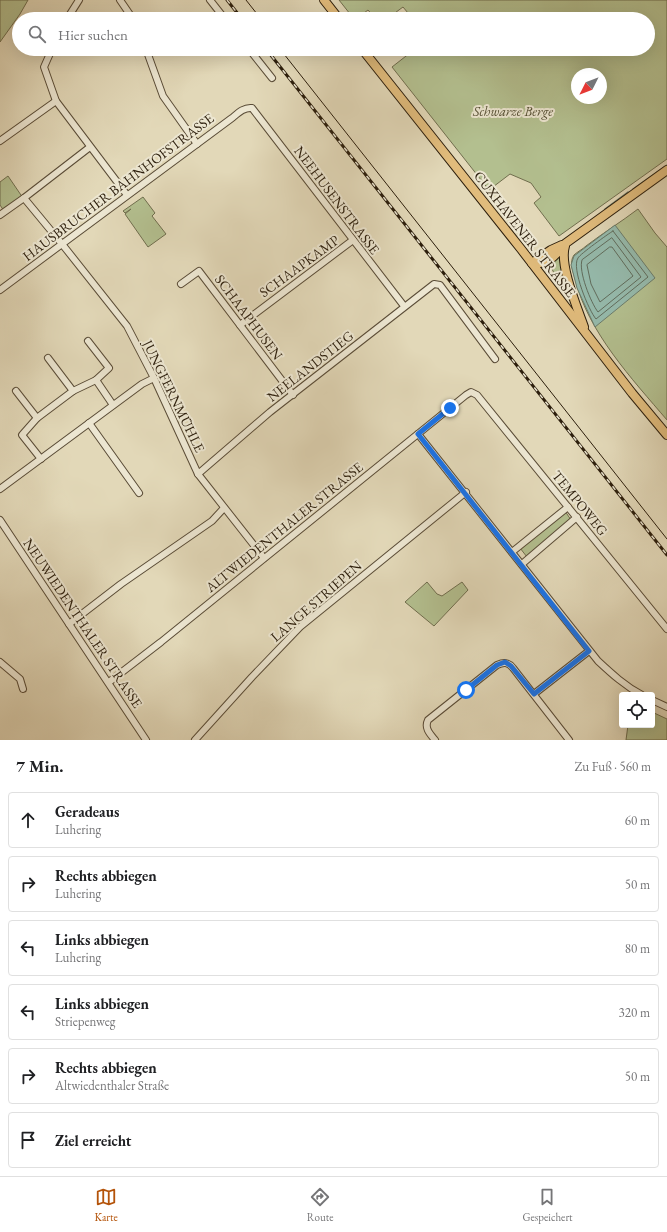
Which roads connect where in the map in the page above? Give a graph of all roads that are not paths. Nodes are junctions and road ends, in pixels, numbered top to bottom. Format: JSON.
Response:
{"nodes":[{"id":1,"x":79,"y":0,"type":"edge"},
{"id":2,"x":210,"y":0,"type":"edge"},
{"id":3,"x":324,"y":0,"type":"edge"},
{"id":4,"x":122,"y":1,"type":"edge"},
{"id":5,"x":71,"y":12,"type":"edge"},
{"id":6,"x":129,"y":12,"type":"edge"},
{"id":7,"x":219,"y":12,"type":"edge"},
{"id":8,"x":333,"y":12,"type":"edge"},
{"id":9,"x":49,"y":56,"type":"edge"},
{"id":10,"x":148,"y":56,"type":"edge"},
{"id":11,"x":255,"y":56,"type":"edge"},
{"id":12,"x":368,"y":56,"type":"edge"},
{"id":13,"x":272,"y":78,"type":"dead end"},
{"id":14,"x":56,"y":101,"type":"junction"},
{"id":15,"x":252,"y":108,"type":"joint"},
{"id":16,"x":0,"y":141,"type":"edge"},
{"id":17,"x":197,"y":144,"type":"junction"},
{"id":18,"x":90,"y":147,"type":"junction"},
{"id":19,"x":667,"y":170,"type":"edge"},
{"id":20,"x":127,"y":195,"type":"junction"},
{"id":21,"x":24,"y":198,"type":"junction"},
{"id":22,"x":0,"y":215,"type":"edge"},
{"id":23,"x":353,"y":240,"type":"junction"},
{"id":24,"x":566,"y":243,"type":"junction"},
{"id":25,"x":62,"y":244,"type":"junction"},
{"id":26,"x":532,"y":263,"type":"junction"},
{"id":27,"x":181,"y":284,"type":"dead end"},
{"id":28,"x":0,"y":290,"type":"edge"},
{"id":29,"x":404,"y":306,"type":"junction"},
{"id":30,"x":240,"y":324,"type":"junction"},
{"id":31,"x":587,"y":334,"type":"junction"},
{"id":32,"x":88,"y":340,"type":"dead end"},
{"id":33,"x":48,"y":358,"type":"dead end"},
{"id":34,"x":494,"y":358,"type":"dead end"},
{"id":35,"x":154,"y":378,"type":"junction"},
{"id":36,"x":96,"y":380,"type":"junction"},
{"id":37,"x":73,"y":390,"type":"junction"},
{"id":38,"x":16,"y":391,"type":"dead end"},
{"id":39,"x":474,"y":392,"type":"joint"},
{"id":40,"x":293,"y":395,"type":"junction"},
{"id":41,"x":113,"y":405,"type":"junction"},
{"id":42,"x":38,"y":418,"type":"junction"},
{"id":43,"x":89,"y":423,"type":"junction"},
{"id":44,"x":418,"y":434,"type":"junction"},
{"id":45,"x":667,"y":435,"type":"edge"},
{"id":46,"x":41,"y":459,"type":"junction"},
{"id":47,"x":198,"y":474,"type":"junction"},
{"id":48,"x":0,"y":489,"type":"edge"},
{"id":49,"x":466,"y":492,"type":"junction"},
{"id":50,"x":139,"y":493,"type":"dead end"},
{"id":51,"x":568,"y":507,"type":"junction"},
{"id":52,"x":224,"y":508,"type":"junction"},
{"id":53,"x":577,"y":517,"type":"junction"},
{"id":54,"x":0,"y":520,"type":"edge"},
{"id":55,"x":512,"y":552,"type":"junction"},
{"id":56,"x":264,"y":558,"type":"junction"},
{"id":57,"x":522,"y":564,"type":"junction"},
{"id":58,"x":69,"y":624,"type":"junction"},
{"id":59,"x":667,"y":629,"type":"edge"},
{"id":60,"x":589,"y":651,"type":"junction"},
{"id":61,"x":0,"y":662,"type":"edge"},
{"id":62,"x":109,"y":682,"type":"junction"},
{"id":63,"x":23,"y":689,"type":"dead end"},
{"id":64,"x":637,"y":692,"type":"edge"},
{"id":65,"x":534,"y":694,"type":"junction"},
{"id":66,"x":655,"y":701,"type":"edge"},
{"id":67,"x":667,"y":707,"type":"edge"},
{"id":68,"x":146,"y":740,"type":"edge"},
{"id":69,"x":195,"y":740,"type":"edge"},
{"id":70,"x":435,"y":740,"type":"edge"},
{"id":71,"x":569,"y":740,"type":"edge"}],
"edges":[{"from":1,"to":5,"type":"street"},
{"from":2,"to":7,"type":"street"},
{"from":3,"to":8,"type":"main road"},
{"from":4,"to":6,"type":"street"},
{"from":9,"to":14,"type":"street"},
{"from":10,"to":17,"type":"street"},
{"from":11,"to":13,"type":"street"},
{"from":12,"to":26,"type":"main road","name":"CUXHAVENER STRASSE"},
{"from":14,"to":16,"type":"street"},
{"from":14,"to":18,"type":"street"},
{"from":15,"to":17,"type":"street","name":"HAUSBRUCHER BAHNHOFSTRASSE"},
{"from":15,"to":23,"type":"street","name":"NEEHUSENSTRASSE"},
{"from":17,"to":20,"type":"street","name":"HAUSBRUCHER BAHNHOFSTRASSE"},
{"from":18,"to":20,"type":"street"},
{"from":18,"to":21,"type":"street"},
{"from":19,"to":24,"type":"main road"},
{"from":20,"to":25,"type":"street","name":"HAUSBRUCHER BAHNHOFSTRASSE"},
{"from":21,"to":22,"type":"street"},
{"from":21,"to":25,"type":"street","name":"JUNGFERNMÜHLE"},
{"from":23,"to":29,"type":"street","name":"NEEHUSENSTRASSE"},
{"from":23,"to":30,"type":"street","name":"SCHAAPKAMP"},
{"from":24,"to":26,"type":"main road"},
{"from":24,"to":31,"type":"main road"},
{"from":25,"to":28,"type":"street","name":"HAUSBRUCHER BAHNHOFSTRASSE"},
{"from":25,"to":35,"type":"street","name":"JUNGFERNMÜHLE"},
{"from":26,"to":31,"type":"main road","name":"CUXHAVENER STRASSE"},
{"from":27,"to":30,"type":"street","name":"SCHAAPHUSEN"},
{"from":29,"to":34,"type":"street","name":"NEELANDSTIEG"},
{"from":29,"to":40,"type":"street","name":"NEELANDSTIEG"},
{"from":30,"to":40,"type":"street","name":"SCHAAPHUSEN"},
{"from":31,"to":45,"type":"main road","name":"CUXHAVENER STRASSE"},
{"from":32,"to":36,"type":"street"},
{"from":33,"to":37,"type":"street"},
{"from":35,"to":41,"type":"street"},
{"from":35,"to":47,"type":"street","name":"JUNGFERNMÜHLE"},
{"from":36,"to":37,"type":"street"},
{"from":36,"to":41,"type":"street"},
{"from":37,"to":42,"type":"street"},
{"from":38,"to":42,"type":"street"},
{"from":39,"to":44,"type":"street","name":"ALTWIEDENTHALER STRASSE"},
{"from":39,"to":51,"type":"street","name":"TEMPOWEG"},
{"from":40,"to":47,"type":"street","name":"NEELANDSTIEG"},
{"from":41,"to":43,"type":"street"},
{"from":42,"to":46,"type":"street"},
{"from":43,"to":46,"type":"street"},
{"from":43,"to":50,"type":"street"},
{"from":44,"to":49,"type":"street"},
{"from":44,"to":56,"type":"street","name":"ALTWIEDENTHALER STRASSE"},
{"from":46,"to":48,"type":"street"},
{"from":47,"to":52,"type":"street","name":"JUNGFERNMÜHLE"},
{"from":49,"to":55,"type":"street"},
{"from":49,"to":69,"type":"street","name":"LANGE STRIEPEN"},
{"from":51,"to":53,"type":"street","name":"TEMPOWEG"},
{"from":51,"to":55,"type":"street"},
{"from":52,"to":56,"type":"street","name":"JUNGFERNMÜHLE"},
{"from":52,"to":58,"type":"street"},
{"from":53,"to":57,"type":"street"},
{"from":53,"to":59,"type":"street","name":"TEMPOWEG"},
{"from":54,"to":58,"type":"street","name":"NEUWIEDENTHALER STRASSE"},
{"from":55,"to":57,"type":"street"},
{"from":56,"to":62,"type":"street","name":"ALTWIEDENTHALER STRASSE"},
{"from":57,"to":60,"type":"street"},
{"from":58,"to":62,"type":"street","name":"NEUWIEDENTHALER STRASSE"},
{"from":60,"to":64,"type":"street"},
{"from":60,"to":65,"type":"street"},
{"from":61,"to":63,"type":"street"},
{"from":62,"to":68,"type":"street","name":"NEUWIEDENTHALER STRASSE"},
{"from":65,"to":70,"type":"street"},
{"from":65,"to":71,"type":"street"},
{"from":66,"to":67,"type":"street"}]}
